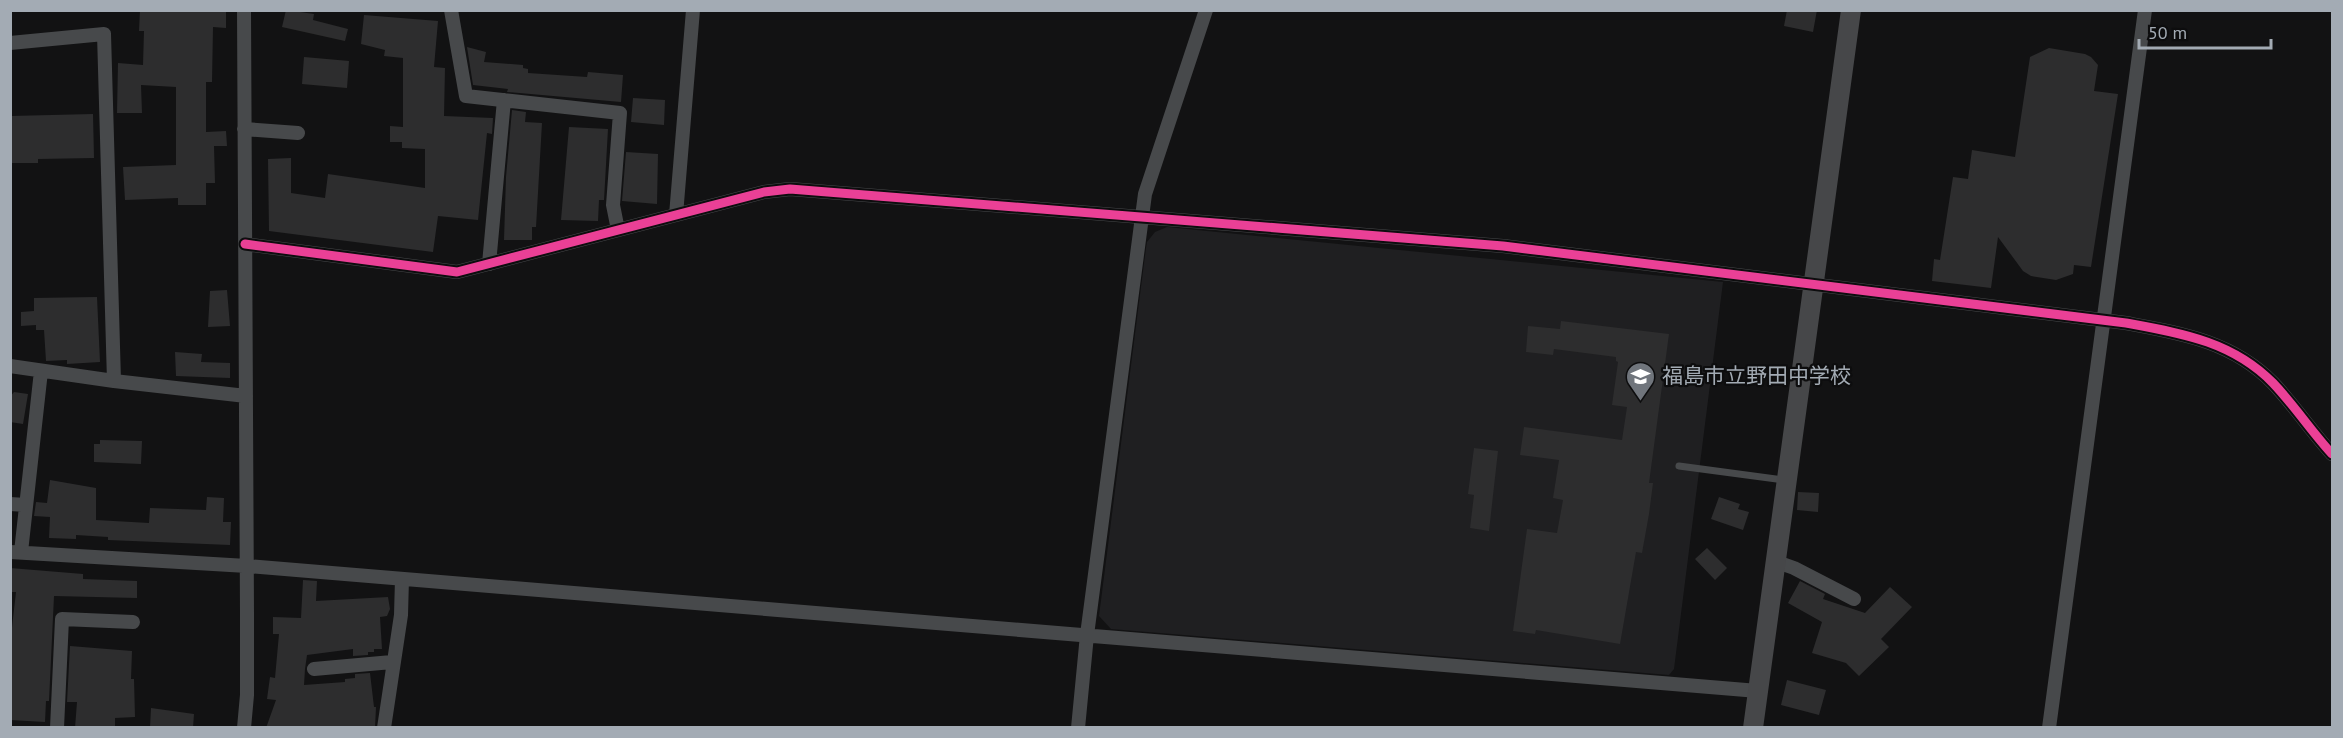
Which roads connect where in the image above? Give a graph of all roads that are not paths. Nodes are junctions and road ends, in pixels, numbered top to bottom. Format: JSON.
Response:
{"nodes":[{"id":1,"x":244,"y":10,"type":"edge"},
{"id":2,"x":451,"y":10,"type":"edge"},
{"id":3,"x":693,"y":10,"type":"edge"},
{"id":4,"x":1206,"y":10,"type":"edge"},
{"id":5,"x":1851,"y":10,"type":"edge"},
{"id":6,"x":2145,"y":10,"type":"edge"},
{"id":7,"x":10,"y":43,"type":"edge"},
{"id":8,"x":504,"y":100,"type":"junction"},
{"id":9,"x":244,"y":129,"type":"junction"},
{"id":10,"x":298,"y":133,"type":"dead end"},
{"id":11,"x":676,"y":215,"type":"junction"},
{"id":12,"x":1142,"y":216,"type":"junction"},
{"id":13,"x":618,"y":230,"type":"junction"},
{"id":14,"x":245,"y":244,"type":"junction"},
{"id":15,"x":489,"y":264,"type":"junction"},
{"id":16,"x":1813,"y":283,"type":"junction"},
{"id":17,"x":2103,"y":320,"type":"junction"},
{"id":18,"x":10,"y":366,"type":"edge"},
{"id":19,"x":41,"y":370,"type":"junction"},
{"id":20,"x":114,"y":381,"type":"junction"},
{"id":21,"x":246,"y":396,"type":"junction"},
{"id":22,"x":2332,"y":454,"type":"edge"},
{"id":23,"x":1680,"y":466,"type":"dead end"},
{"id":24,"x":1785,"y":480,"type":"junction"},
{"id":25,"x":10,"y":504,"type":"edge"},
{"id":26,"x":26,"y":505,"type":"junction"},
{"id":27,"x":16,"y":552,"type":"edge"},
{"id":28,"x":1774,"y":561,"type":"junction"},
{"id":29,"x":247,"y":566,"type":"junction"},
{"id":30,"x":402,"y":579,"type":"junction"},
{"id":31,"x":1854,"y":599,"type":"dead end"},
{"id":32,"x":133,"y":622,"type":"dead end"},
{"id":33,"x":1086,"y":635,"type":"junction"},
{"id":34,"x":392,"y":662,"type":"junction"},
{"id":35,"x":314,"y":669,"type":"dead end"},
{"id":36,"x":1758,"y":691,"type":"junction"},
{"id":37,"x":57,"y":728,"type":"edge"},
{"id":38,"x":244,"y":728,"type":"edge"},
{"id":39,"x":384,"y":728,"type":"edge"},
{"id":40,"x":1078,"y":728,"type":"edge"},
{"id":41,"x":1753,"y":728,"type":"edge"},
{"id":42,"x":2049,"y":728,"type":"edge"}],
"edges":[{"from":1,"to":9,"type":"street"},
{"from":2,"to":8,"type":"street"},
{"from":3,"to":11,"type":"street"},
{"from":4,"to":12,"type":"street"},
{"from":5,"to":16,"type":"street"},
{"from":6,"to":17,"type":"street"},
{"from":7,"to":20,"type":"street"},
{"from":8,"to":13,"type":"street"},
{"from":8,"to":15,"type":"street"},
{"from":9,"to":10,"type":"street"},
{"from":9,"to":14,"type":"street"},
{"from":11,"to":12,"type":"street"},
{"from":11,"to":13,"type":"street"},
{"from":12,"to":16,"type":"street"},
{"from":12,"to":33,"type":"street"},
{"from":13,"to":15,"type":"street"},
{"from":14,"to":15,"type":"street"},
{"from":14,"to":21,"type":"street"},
{"from":16,"to":17,"type":"street"},
{"from":16,"to":24,"type":"street"},
{"from":17,"to":22,"type":"street"},
{"from":17,"to":42,"type":"street"},
{"from":18,"to":19,"type":"street"},
{"from":19,"to":20,"type":"street"},
{"from":19,"to":26,"type":"street"},
{"from":20,"to":21,"type":"street"},
{"from":21,"to":29,"type":"street"},
{"from":23,"to":24,"type":"lane"},
{"from":24,"to":28,"type":"street"},
{"from":25,"to":26,"type":"street"},
{"from":26,"to":27,"type":"street"},
{"from":27,"to":29,"type":"street"},
{"from":28,"to":31,"type":"street"},
{"from":28,"to":36,"type":"street"},
{"from":29,"to":30,"type":"street"},
{"from":29,"to":38,"type":"street"},
{"from":30,"to":33,"type":"street"},
{"from":30,"to":34,"type":"street"},
{"from":32,"to":37,"type":"street"},
{"from":33,"to":36,"type":"street"},
{"from":33,"to":40,"type":"street"},
{"from":34,"to":35,"type":"street"},
{"from":34,"to":39,"type":"street"},
{"from":36,"to":41,"type":"street"}]}
